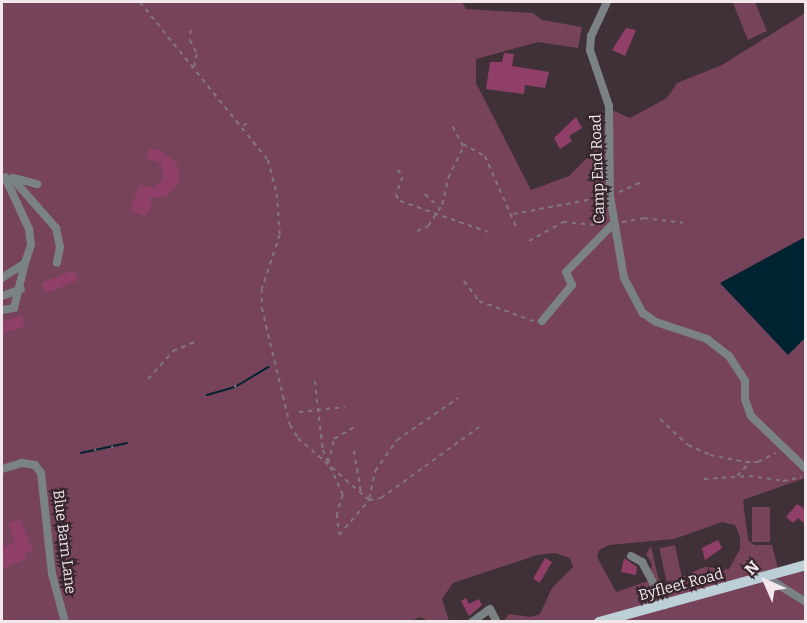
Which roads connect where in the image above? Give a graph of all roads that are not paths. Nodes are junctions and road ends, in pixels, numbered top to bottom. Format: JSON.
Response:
{"nodes":[{"id":1,"x":607,"y":2,"type":"edge"},
{"id":2,"x":6,"y":177,"type":"edge"},
{"id":3,"x":37,"y":184,"type":"dead end"},
{"id":4,"x":613,"y":224,"type":"junction"},
{"id":5,"x":57,"y":263,"type":"dead end"},
{"id":6,"x":25,"y":264,"type":"junction"},
{"id":7,"x":2,"y":278,"type":"edge"},
{"id":8,"x":21,"y":289,"type":"junction"},
{"id":9,"x":2,"y":296,"type":"edge"},
{"id":10,"x":2,"y":310,"type":"edge"},
{"id":11,"x":539,"y":322,"type":"road end"},
{"id":12,"x":2,"y":469,"type":"edge"},
{"id":13,"x":806,"y":469,"type":"edge"},
{"id":14,"x":631,"y":556,"type":"dead end"},
{"id":15,"x":806,"y":565,"type":"edge"},
{"id":16,"x":766,"y":577,"type":"junction"},
{"id":17,"x":806,"y":602,"type":"edge"},
{"id":18,"x":665,"y":605,"type":"junction"},
{"id":19,"x":65,"y":621,"type":"edge"},
{"id":20,"x":472,"y":621,"type":"edge"},
{"id":21,"x":497,"y":621,"type":"edge"},
{"id":22,"x":599,"y":621,"type":"edge"}],
"edges":[{"from":1,"to":4,"type":"street","name":"Camp End Road"},
{"from":2,"to":3,"type":"street"},
{"from":2,"to":5,"type":"street"},
{"from":2,"to":6,"type":"street"},
{"from":4,"to":11,"type":"street"},
{"from":4,"to":13,"type":"street","name":"Camp End Road"},
{"from":6,"to":7,"type":"street"},
{"from":6,"to":8,"type":"street"},
{"from":8,"to":9,"type":"street"},
{"from":8,"to":10,"type":"street"},
{"from":12,"to":19,"type":"street","name":"Blue Barn Lane"},
{"from":14,"to":18,"type":"street"},
{"from":15,"to":16,"type":"main road","name":"Byfleet Road"},
{"from":16,"to":17,"type":"street"},
{"from":16,"to":18,"type":"main road","name":"Byfleet Road"},
{"from":18,"to":22,"type":"main road","name":"Byfleet Road"},
{"from":20,"to":21,"type":"street"}]}
